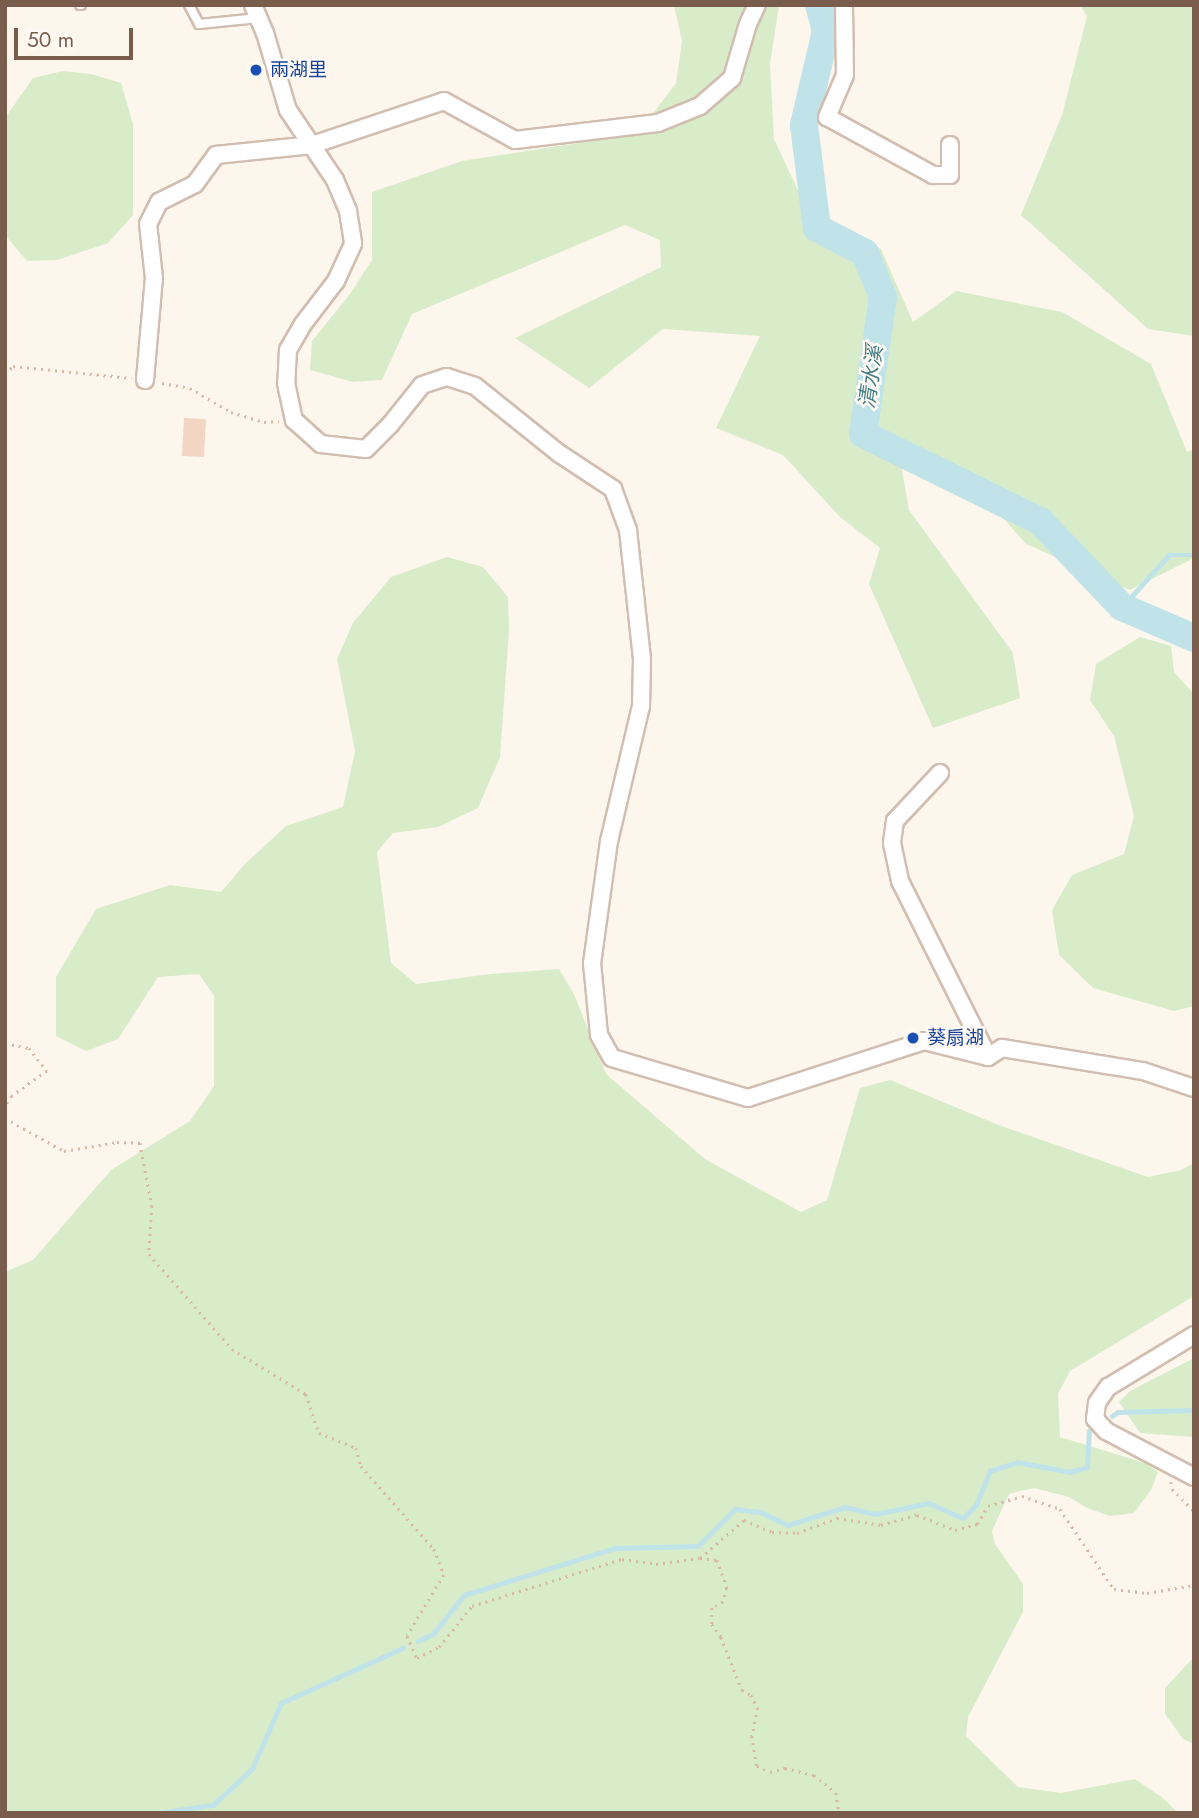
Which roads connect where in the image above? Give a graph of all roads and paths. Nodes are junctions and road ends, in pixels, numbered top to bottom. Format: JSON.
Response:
{"nodes":[{"id":1,"x":189,"y":5,"type":"edge"},
{"id":2,"x":757,"y":5,"type":"edge"},
{"id":3,"x":845,"y":5,"type":"edge"},
{"id":4,"x":256,"y":12,"type":"edge"},
{"id":5,"x":312,"y":145,"type":"junction"},
{"id":6,"x":950,"y":145,"type":"dead end"},
{"id":7,"x":145,"y":380,"type":"dead end"},
{"id":8,"x":940,"y":773,"type":"dead end"},
{"id":9,"x":5,"y":1043,"type":"edge"},
{"id":10,"x":988,"y":1057,"type":"junction"},
{"id":11,"x":1194,"y":1088,"type":"edge"},
{"id":12,"x":5,"y":1106,"type":"edge"},
{"id":13,"x":5,"y":1118,"type":"edge"},
{"id":14,"x":1194,"y":1335,"type":"edge"},
{"id":15,"x":1170,"y":1465,"type":"junction"},
{"id":16,"x":1194,"y":1477,"type":"edge"},
{"id":17,"x":1194,"y":1511,"type":"edge"},
{"id":18,"x":700,"y":1558,"type":"junction"},
{"id":19,"x":1194,"y":1585,"type":"edge"},
{"id":20,"x":839,"y":1813,"type":"edge"}],
"edges":[{"from":1,"to":4,"type":"lane"},
{"from":2,"to":5,"type":"street"},
{"from":3,"to":6,"type":"street"},
{"from":4,"to":5,"type":"street"},
{"from":5,"to":7,"type":"street"},
{"from":5,"to":10,"type":"street"},
{"from":8,"to":10,"type":"street"},
{"from":9,"to":12,"type":"path"},
{"from":10,"to":11,"type":"street"},
{"from":13,"to":18,"type":"path"},
{"from":14,"to":15,"type":"street"},
{"from":15,"to":16,"type":"street"},
{"from":15,"to":17,"type":"path"},
{"from":18,"to":19,"type":"path"},
{"from":18,"to":20,"type":"path"}]}
